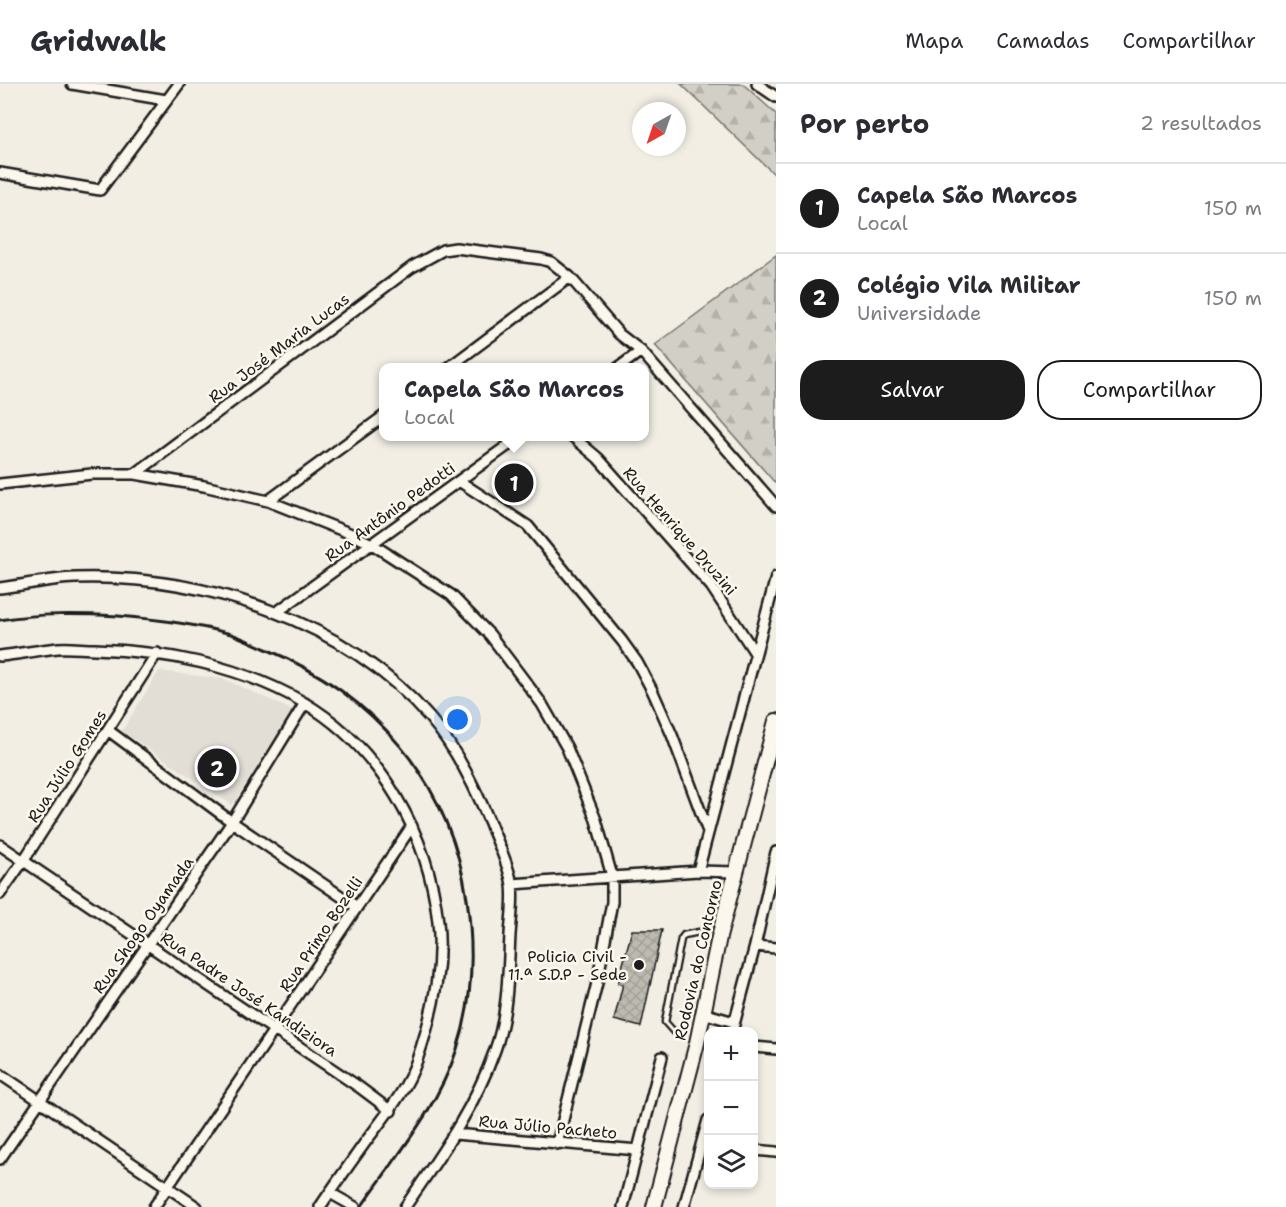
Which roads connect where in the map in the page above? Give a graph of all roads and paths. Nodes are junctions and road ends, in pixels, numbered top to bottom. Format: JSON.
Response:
{"nodes":[{"id":1,"x":72,"y":84,"type":"edge"},
{"id":2,"x":178,"y":84,"type":"edge"},
{"id":3,"x":761,"y":85,"type":"edge"},
{"id":4,"x":776,"y":97,"type":"edge"},
{"id":5,"x":166,"y":100,"type":"junction"},
{"id":6,"x":0,"y":173,"type":"edge"},
{"id":7,"x":570,"y":277,"type":"junction"},
{"id":8,"x":641,"y":351,"type":"junction"},
{"id":9,"x":455,"y":363,"type":"edge"},
{"id":10,"x":625,"y":363,"type":"edge"},
{"id":11,"x":379,"y":420,"type":"edge"},
{"id":12,"x":514,"y":441,"type":"edge"},
{"id":13,"x":578,"y":441,"type":"edge"},
{"id":14,"x":135,"y":474,"type":"junction"},
{"id":15,"x":459,"y":481,"type":"junction"},
{"id":16,"x":0,"y":483,"type":"edge"},
{"id":17,"x":268,"y":501,"type":"junction"},
{"id":18,"x":776,"y":506,"type":"edge"},
{"id":19,"x":372,"y":544,"type":"junction"},
{"id":20,"x":776,"y":577,"type":"edge"},
{"id":21,"x":0,"y":588,"type":"edge"},
{"id":22,"x":277,"y":612,"type":"junction"},
{"id":23,"x":157,"y":653,"type":"junction"},
{"id":24,"x":755,"y":653,"type":"junction"},
{"id":25,"x":0,"y":656,"type":"edge"},
{"id":26,"x":304,"y":703,"type":"junction"},
{"id":27,"x":776,"y":720,"type":"edge"},
{"id":28,"x":108,"y":730,"type":"junction"},
{"id":29,"x":232,"y":822,"type":"junction"},
{"id":30,"x":412,"y":826,"type":"junction"},
{"id":31,"x":707,"y":829,"type":"junction"},
{"id":32,"x":0,"y":845,"type":"edge"},
{"id":33,"x":776,"y":852,"type":"edge"},
{"id":34,"x":24,"y":860,"type":"junction"},
{"id":35,"x":774,"y":868,"type":"edge"},
{"id":36,"x":698,"y":871,"type":"junction"},
{"id":37,"x":736,"y":872,"type":"junction"},
{"id":38,"x":612,"y":876,"type":"junction"},
{"id":39,"x":512,"y":884,"type":"junction"},
{"id":40,"x":0,"y":894,"type":"edge"},
{"id":41,"x":357,"y":907,"type":"junction"},
{"id":42,"x":699,"y":932,"type":"dead end"},
{"id":43,"x":149,"y":944,"type":"junction"},
{"id":44,"x":755,"y":946,"type":"junction"},
{"id":45,"x":776,"y":948,"type":"edge"},
{"id":46,"x":703,"y":1013,"type":"junction"},
{"id":47,"x":734,"y":1022,"type":"junction"},
{"id":48,"x":733,"y":1027,"type":"edge"},
{"id":49,"x":274,"y":1029,"type":"junction"},
{"id":50,"x":673,"y":1031,"type":"dead end"},
{"id":51,"x":758,"y":1047,"type":"edge"},
{"id":52,"x":776,"y":1049,"type":"edge"},
{"id":53,"x":662,"y":1057,"type":"dead end"},
{"id":54,"x":0,"y":1074,"type":"edge"},
{"id":55,"x":39,"y":1100,"type":"junction"},
{"id":56,"x":391,"y":1111,"type":"junction"},
{"id":57,"x":455,"y":1134,"type":"junction"},
{"id":58,"x":557,"y":1144,"type":"junction"},
{"id":59,"x":704,"y":1148,"type":"edge"},
{"id":60,"x":638,"y":1150,"type":"junction"},
{"id":61,"x":758,"y":1150,"type":"edge"},
{"id":62,"x":776,"y":1152,"type":"edge"},
{"id":63,"x":0,"y":1159,"type":"edge"},
{"id":64,"x":168,"y":1187,"type":"junction"},
{"id":65,"x":330,"y":1193,"type":"junction"},
{"id":66,"x":154,"y":1207,"type":"edge"},
{"id":67,"x":197,"y":1207,"type":"edge"},
{"id":68,"x":320,"y":1207,"type":"edge"},
{"id":69,"x":355,"y":1207,"type":"edge"},
{"id":70,"x":405,"y":1207,"type":"edge"},
{"id":71,"x":623,"y":1207,"type":"edge"},
{"id":72,"x":654,"y":1207,"type":"edge"},
{"id":73,"x":684,"y":1207,"type":"edge"}],
"edges":[{"from":1,"to":5,"type":"street"},
{"from":2,"to":5,"type":"street"},
{"from":3,"to":4,"type":"street"},
{"from":5,"to":6,"type":"street"},
{"from":7,"to":8,"type":"street"},
{"from":7,"to":9,"type":"street"},
{"from":7,"to":14,"type":"street","name":"Rua José Maria Lucas"},
{"from":8,"to":10,"type":"street"},
{"from":8,"to":18,"type":"street"},
{"from":11,"to":17,"type":"street"},
{"from":12,"to":15,"type":"street","name":"Rua Antônio Pedotti"},
{"from":13,"to":24,"type":"street","name":"Rua Henrique Druzini"},
{"from":14,"to":16,"type":"street"},
{"from":14,"to":17,"type":"street"},
{"from":15,"to":19,"type":"street","name":"Rua Antônio Pedotti"},
{"from":15,"to":31,"type":"street"},
{"from":17,"to":19,"type":"street"},
{"from":19,"to":22,"type":"street","name":"Rua Antônio Pedotti"},
{"from":19,"to":38,"type":"street"},
{"from":20,"to":24,"type":"street"},
{"from":21,"to":22,"type":"street"},
{"from":22,"to":39,"type":"street"},
{"from":23,"to":25,"type":"street"},
{"from":23,"to":26,"type":"street"},
{"from":23,"to":28,"type":"street","name":"Rua Júlio Gomes"},
{"from":24,"to":31,"type":"street"},
{"from":26,"to":29,"type":"street","name":"Rua Shogo Oyamada"},
{"from":26,"to":30,"type":"street"},
{"from":27,"to":37,"type":"main road","name":"Rodovia do Contorno"},
{"from":28,"to":29,"type":"street"},
{"from":28,"to":34,"type":"street","name":"Rua Júlio Gomes"},
{"from":29,"to":41,"type":"street"},
{"from":29,"to":43,"type":"street","name":"Rua Shogo Oyamada"},
{"from":30,"to":41,"type":"street","name":"Rua Primo Bozelli"},
{"from":30,"to":56,"type":"street"},
{"from":31,"to":36,"type":"street"},
{"from":32,"to":34,"type":"street","name":"Rua Padre José Kandiziora"},
{"from":33,"to":35,"type":"street"},
{"from":34,"to":40,"type":"street","name":"Rua Júlio Gomes"},
{"from":34,"to":43,"type":"street","name":"Rua Padre José Kandiziora"},
{"from":35,"to":44,"type":"street"},
{"from":36,"to":37,"type":"street"},
{"from":36,"to":38,"type":"street"},
{"from":37,"to":46,"type":"main road","name":"Rodovia do Contorno"},
{"from":38,"to":39,"type":"street"},
{"from":38,"to":58,"type":"street"},
{"from":39,"to":57,"type":"street"},
{"from":41,"to":49,"type":"street","name":"Rua Primo Bozelli"},
{"from":42,"to":50,"type":"lane"},
{"from":43,"to":49,"type":"street","name":"Rua Padre José Kandiziora"},
{"from":43,"to":55,"type":"street","name":"Rua Shogo Oyamada"},
{"from":44,"to":45,"type":"street"},
{"from":44,"to":47,"type":"street"},
{"from":46,"to":47,"type":"street"},
{"from":46,"to":72,"type":"main road","name":"Rodovia do Contorno"},
{"from":47,"to":48,"type":"street"},
{"from":49,"to":56,"type":"street","name":"Rua Padre José Kandiziora"},
{"from":49,"to":64,"type":"street","name":"Rua Primo Bozelli"},
{"from":51,"to":52,"type":"street"},
{"from":53,"to":60,"type":"street"},
{"from":54,"to":55,"type":"street"},
{"from":55,"to":63,"type":"street","name":"Rua Shogo Oyamada"},
{"from":55,"to":64,"type":"street"},
{"from":56,"to":65,"type":"street"},
{"from":57,"to":58,"type":"street","name":"Rua Júlio Pacheto"},
{"from":57,"to":70,"type":"street"},
{"from":58,"to":60,"type":"street","name":"Rua Júlio Pacheto"},
{"from":59,"to":73,"type":"street"},
{"from":60,"to":71,"type":"street"},
{"from":61,"to":62,"type":"street"},
{"from":64,"to":66,"type":"street","name":"Rua Primo Bozelli"},
{"from":64,"to":67,"type":"street"},
{"from":65,"to":68,"type":"street"},
{"from":65,"to":69,"type":"street"}]}
